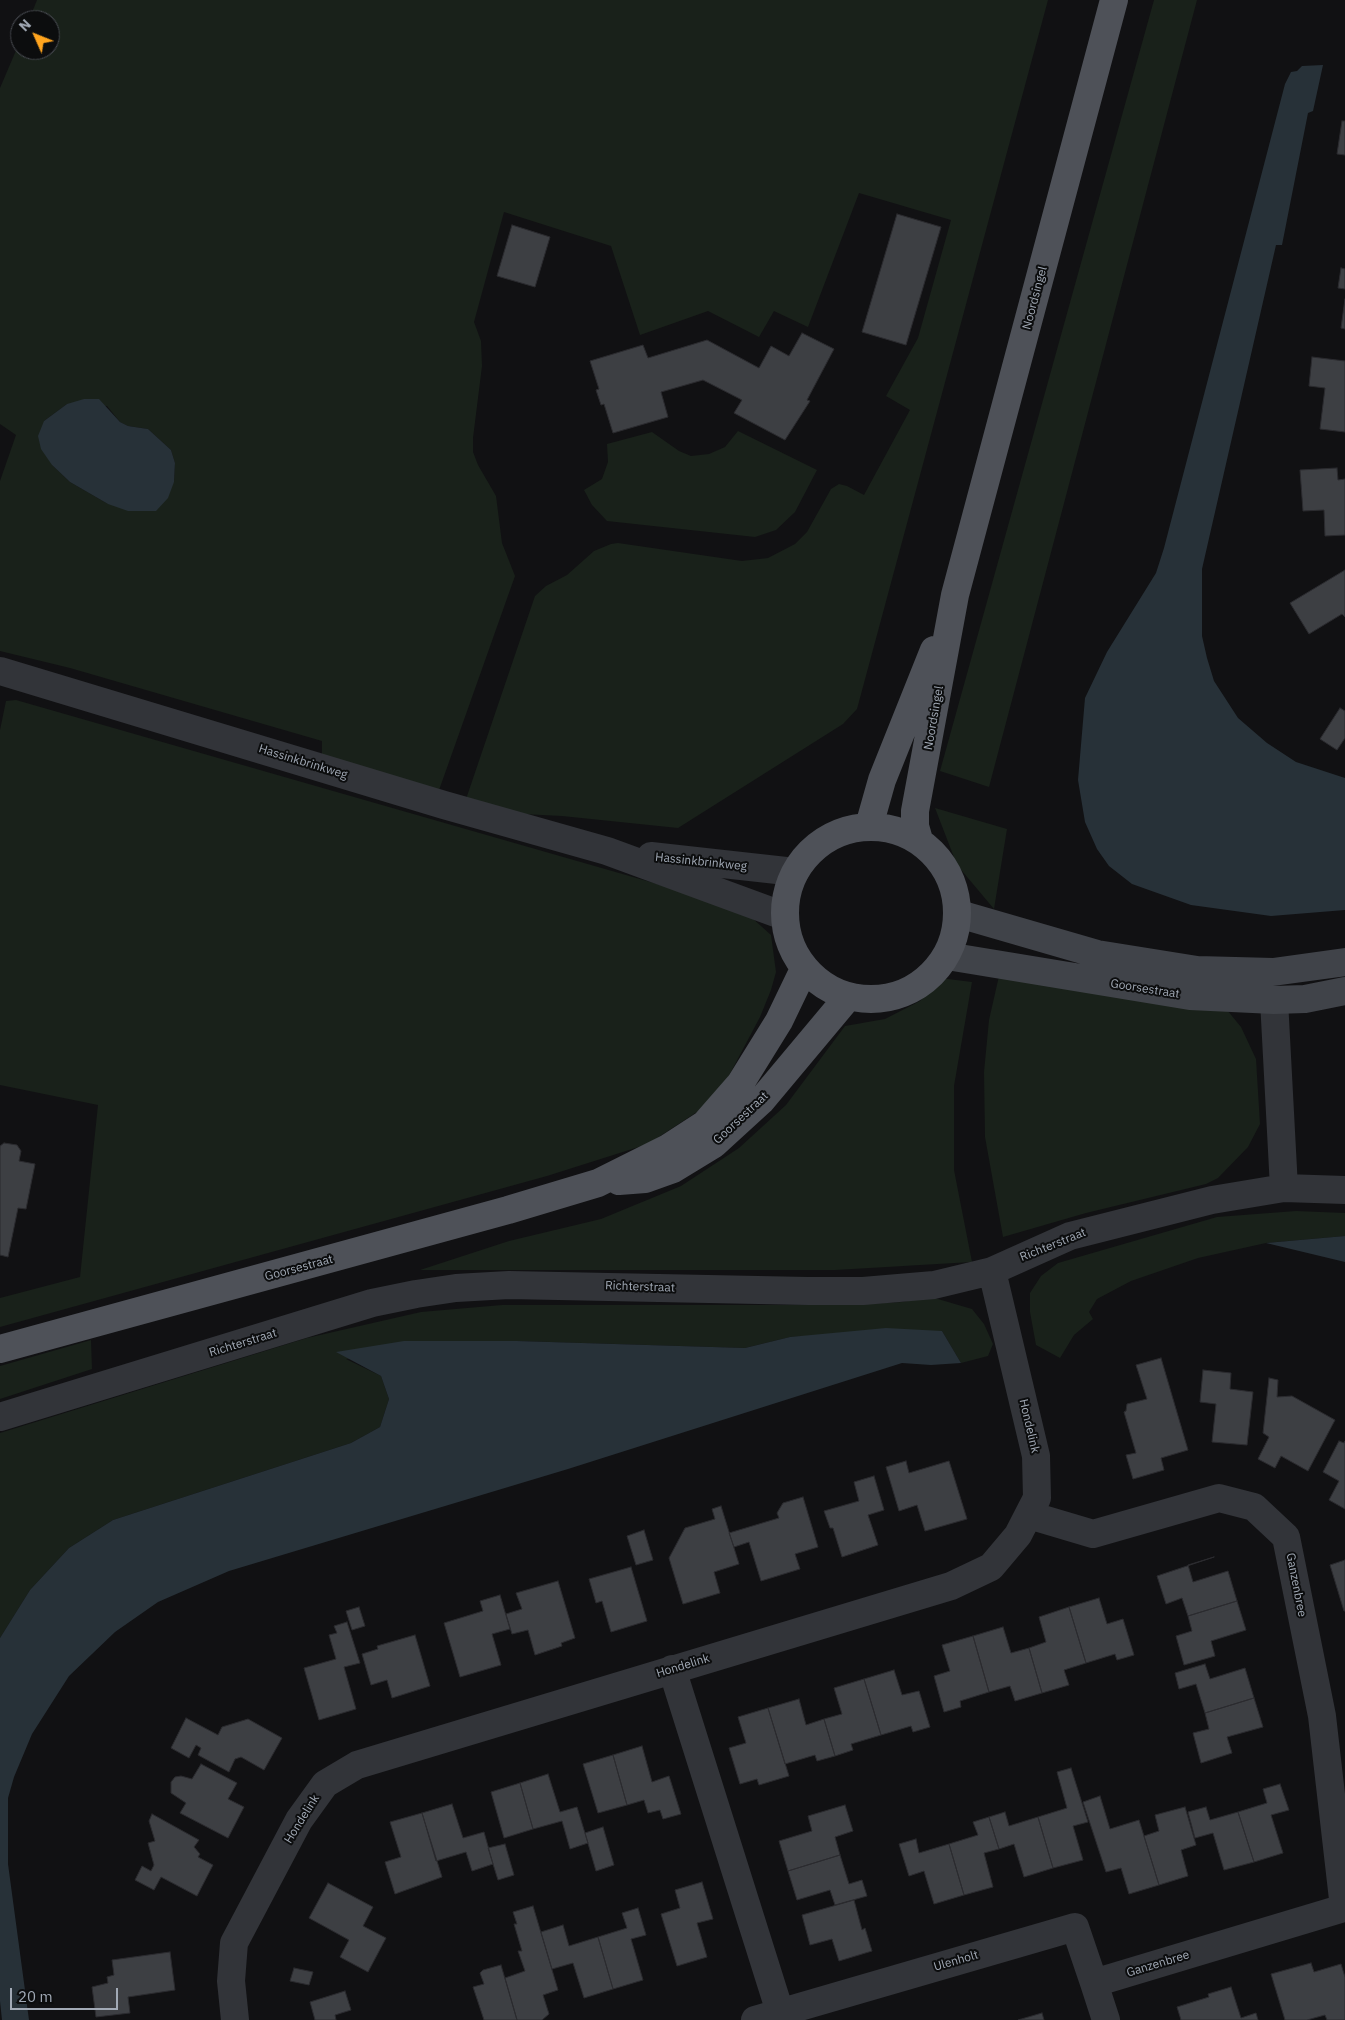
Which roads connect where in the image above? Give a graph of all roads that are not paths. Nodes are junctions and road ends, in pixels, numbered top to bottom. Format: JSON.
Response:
{"nodes":[{"id":1,"x":1114,"y":0,"type":"edge"},
{"id":2,"x":955,"y":596,"type":"junction"},
{"id":3,"x":0,"y":671,"type":"edge"},
{"id":4,"x":869,"y":826,"type":"junction"},
{"id":5,"x":919,"y":840,"type":"junction"},
{"id":6,"x":607,"y":852,"type":"junction"},
{"id":7,"x":795,"y":872,"type":"junction"},
{"id":8,"x":959,"y":914,"type":"junction"},
{"id":9,"x":784,"y":916,"type":"junction"},
{"id":10,"x":947,"y":956,"type":"junction"},
{"id":11,"x":1345,"y":962,"type":"edge"},
{"id":12,"x":804,"y":968,"type":"junction"},
{"id":13,"x":1273,"y":972,"type":"junction"},
{"id":14,"x":1345,"y":991,"type":"edge"},
{"id":15,"x":848,"y":997,"type":"junction"},
{"id":16,"x":1274,"y":1000,"type":"junction"},
{"id":17,"x":598,"y":1183,"type":"junction"},
{"id":18,"x":1284,"y":1188,"type":"junction"},
{"id":19,"x":1345,"y":1190,"type":"edge"},
{"id":20,"x":992,"y":1272,"type":"junction"},
{"id":21,"x":0,"y":1349,"type":"edge"},
{"id":22,"x":0,"y":1417,"type":"edge"},
{"id":23,"x":1029,"y":1515,"type":"junction"},
{"id":24,"x":672,"y":1669,"type":"junction"},
{"id":25,"x":1345,"y":1909,"type":"edge"},
{"id":26,"x":1094,"y":1983,"type":"junction"},
{"id":27,"x":768,"y":2016,"type":"edge"},
{"id":28,"x":235,"y":2020,"type":"edge"},
{"id":29,"x":1106,"y":2020,"type":"edge"}],
"edges":[{"from":1,"to":2,"type":"main road","name":"Noordsingel"},
{"from":2,"to":4,"type":"main road","name":"Noordsingel"},
{"from":2,"to":5,"type":"main road","name":"Noordsingel"},
{"from":3,"to":6,"type":"street","name":"Hassinkbrinkweg"},
{"from":4,"to":5,"type":"main road"},
{"from":4,"to":7,"type":"main road"},
{"from":5,"to":8,"type":"main road"},
{"from":6,"to":7,"type":"street","name":"Hassinkbrinkweg"},
{"from":6,"to":9,"type":"street","name":"Hassinkbrinkweg"},
{"from":7,"to":9,"type":"main road"},
{"from":8,"to":10,"type":"main road"},
{"from":8,"to":13,"type":"main road"},
{"from":9,"to":12,"type":"main road"},
{"from":10,"to":15,"type":"main road"},
{"from":10,"to":16,"type":"main road","name":"Goorsestraat"},
{"from":11,"to":13,"type":"main road"},
{"from":12,"to":15,"type":"main road"},
{"from":12,"to":17,"type":"main road","name":"Goorsestraat"},
{"from":13,"to":16,"type":"main road"},
{"from":14,"to":16,"type":"main road","name":"Goorsestraat"},
{"from":15,"to":17,"type":"main road","name":"Goorsestraat"},
{"from":16,"to":18,"type":"street"},
{"from":17,"to":21,"type":"main road","name":"Goorsestraat"},
{"from":18,"to":19,"type":"street","name":"Richterstraat"},
{"from":18,"to":20,"type":"street","name":"Richterstraat"},
{"from":20,"to":22,"type":"street","name":"Richterstraat"},
{"from":20,"to":23,"type":"street","name":"Hondelink"},
{"from":23,"to":24,"type":"street","name":"Hondelink"},
{"from":23,"to":25,"type":"street","name":"Ganzenbree"},
{"from":24,"to":27,"type":"street","name":"Ulenholt"},
{"from":24,"to":28,"type":"street","name":"Hondelink"},
{"from":25,"to":26,"type":"street","name":"Ganzenbree"},
{"from":26,"to":27,"type":"street","name":"Ulenholt"},
{"from":26,"to":29,"type":"street"}]}
